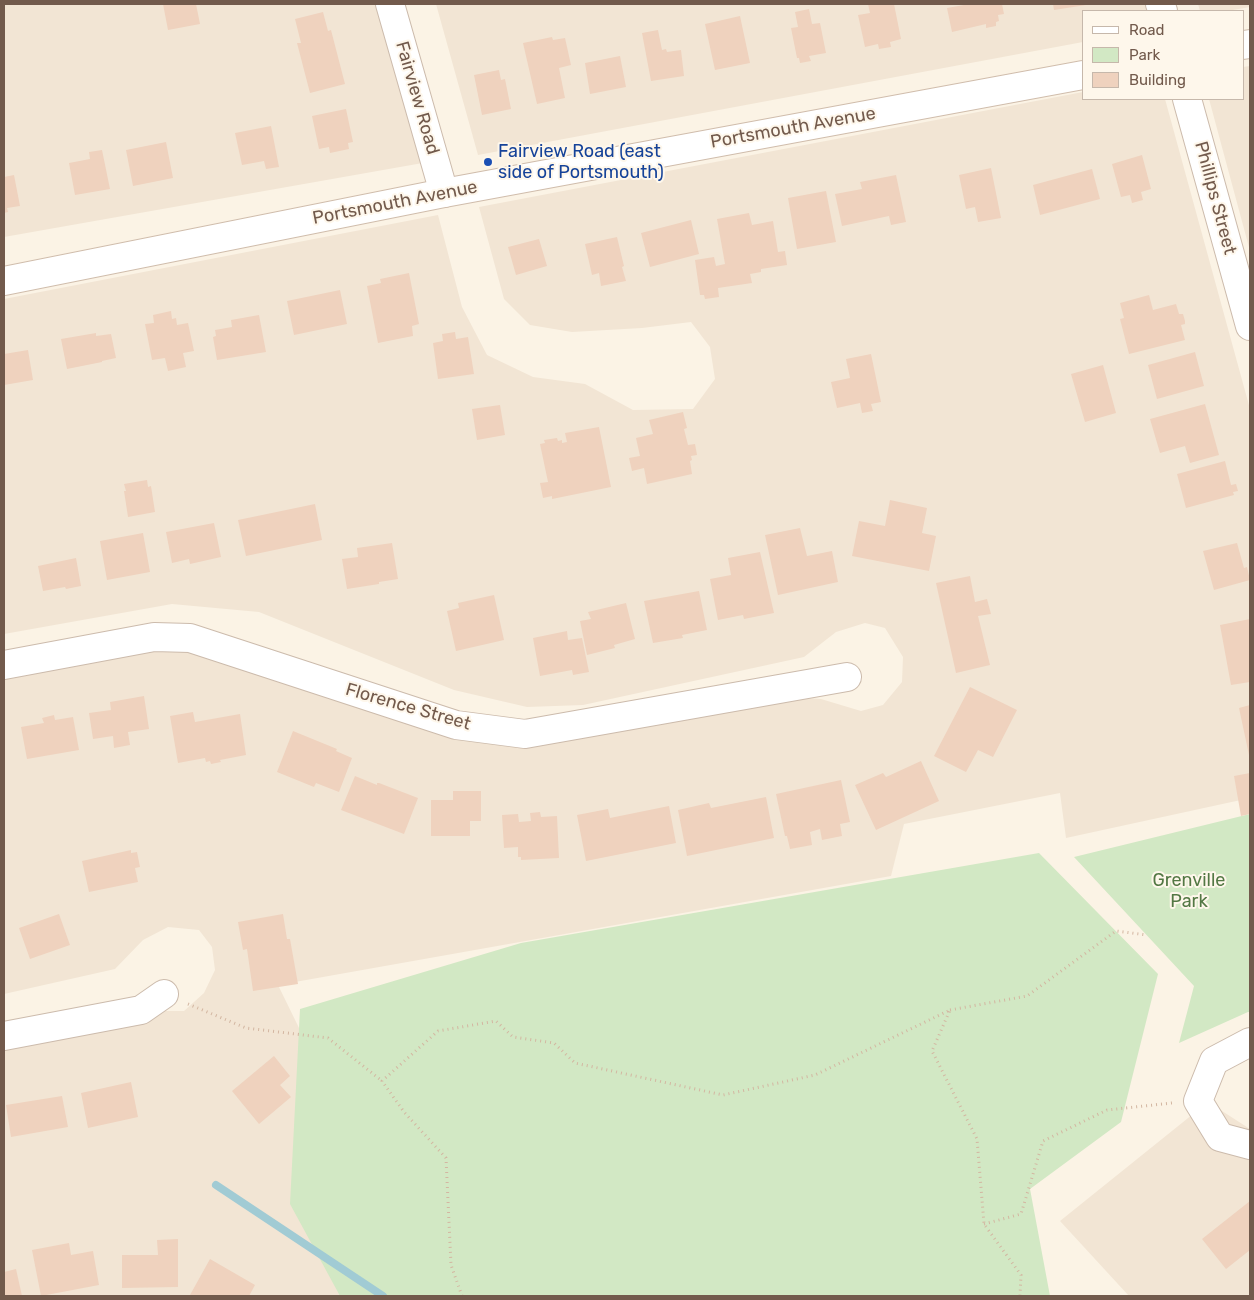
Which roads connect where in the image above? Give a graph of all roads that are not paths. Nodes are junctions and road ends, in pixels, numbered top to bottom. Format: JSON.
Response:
{"nodes":[{"id":1,"x":390,"y":4,"type":"edge"},
{"id":2,"x":1082,"y":75,"type":"edge"},
{"id":3,"x":1188,"y":100,"type":"edge"},
{"id":4,"x":444,"y":193,"type":"junction"},
{"id":5,"x":4,"y":281,"type":"edge"},
{"id":6,"x":1250,"y":326,"type":"edge"},
{"id":7,"x":4,"y":665,"type":"edge"},
{"id":8,"x":847,"y":677,"type":"dead end"},
{"id":9,"x":164,"y":994,"type":"road end"},
{"id":10,"x":4,"y":1036,"type":"edge"},
{"id":11,"x":1250,"y":1042,"type":"edge"},
{"id":12,"x":1250,"y":1145,"type":"edge"}],
"edges":[{"from":1,"to":4,"type":"street","name":"Fairview Road"},
{"from":2,"to":4,"type":"street","name":"Portsmouth Avenue"},
{"from":3,"to":6,"type":"street","name":"Phillips Street"},
{"from":4,"to":5,"type":"street","name":"Portsmouth Avenue"},
{"from":7,"to":8,"type":"street","name":"Florence Street"},
{"from":9,"to":10,"type":"street"},
{"from":11,"to":12,"type":"street"}]}
